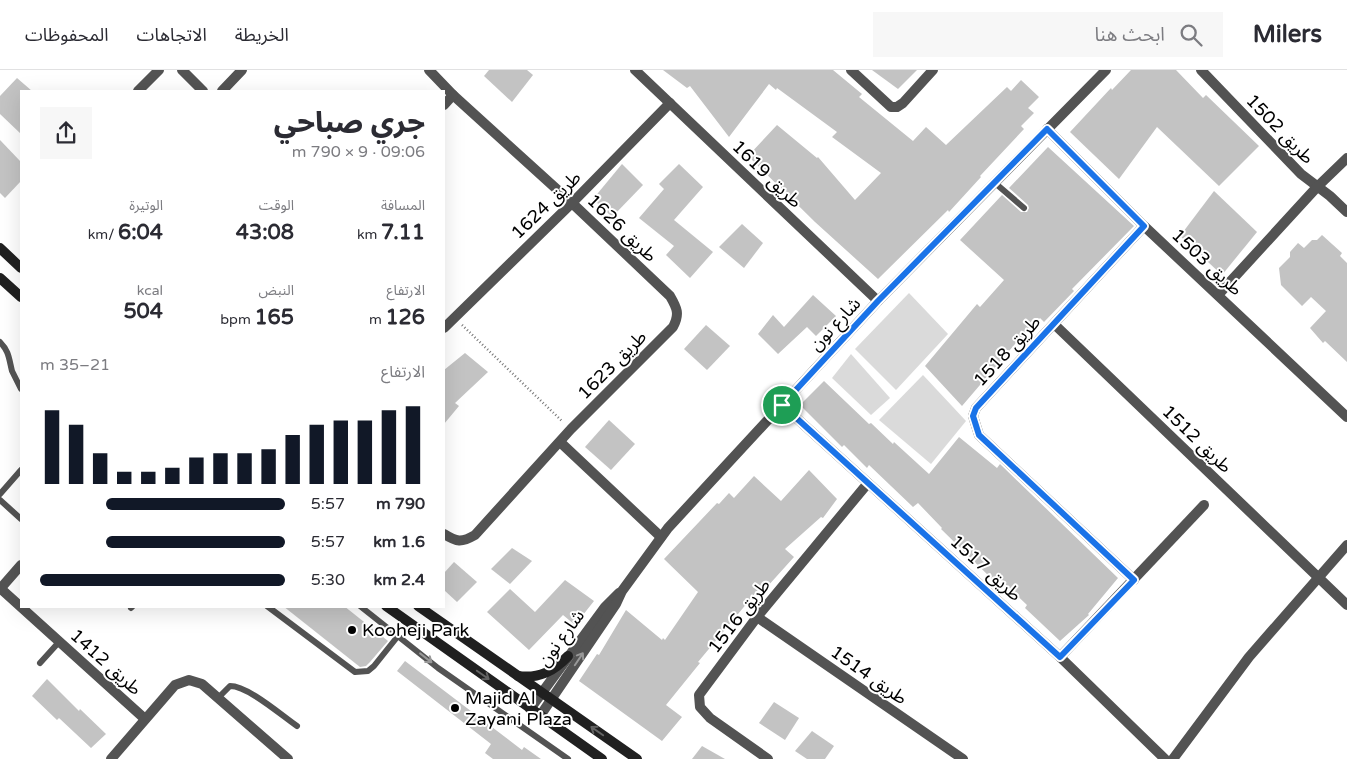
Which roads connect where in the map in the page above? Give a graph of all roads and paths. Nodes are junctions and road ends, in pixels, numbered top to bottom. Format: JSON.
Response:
{"nodes":[{"id":1,"x":159,"y":70,"type":"edge"},
{"id":2,"x":182,"y":70,"type":"edge"},
{"id":3,"x":242,"y":70,"type":"edge"},
{"id":4,"x":429,"y":70,"type":"edge"},
{"id":5,"x":635,"y":70,"type":"edge"},
{"id":6,"x":851,"y":70,"type":"edge"},
{"id":7,"x":933,"y":70,"type":"edge"},
{"id":8,"x":1106,"y":70,"type":"edge"},
{"id":9,"x":1201,"y":70,"type":"edge"},
{"id":10,"x":139,"y":90,"type":"edge"},
{"id":11,"x":202,"y":90,"type":"edge"},
{"id":12,"x":223,"y":90,"type":"edge"},
{"id":13,"x":453,"y":95,"type":"junction"},
{"id":14,"x":670,"y":103,"type":"junction"},
{"id":15,"x":445,"y":104,"type":"edge"},
{"id":16,"x":1047,"y":129,"type":"junction"},
{"id":17,"x":1347,"y":158,"type":"edge"},
{"id":18,"x":995,"y":183,"type":"junction"},
{"id":19,"x":1317,"y":187,"type":"junction"},
{"id":20,"x":572,"y":203,"type":"junction"},
{"id":21,"x":1024,"y":208,"type":"dead end"},
{"id":22,"x":1347,"y":212,"type":"edge"},
{"id":23,"x":1144,"y":226,"type":"junction"},
{"id":24,"x":0,"y":248,"type":"edge"},
{"id":25,"x":20,"y":267,"type":"edge"},
{"id":26,"x":0,"y":278,"type":"edge"},
{"id":27,"x":1218,"y":295,"type":"junction"},
{"id":28,"x":20,"y":297,"type":"edge"},
{"id":29,"x":878,"y":301,"type":"junction"},
{"id":30,"x":677,"y":307,"type":"joint"},
{"id":31,"x":447,"y":321,"type":"edge"},
{"id":32,"x":1054,"y":324,"type":"junction"},
{"id":33,"x":0,"y":342,"type":"edge"},
{"id":34,"x":20,"y":387,"type":"edge"},
{"id":35,"x":782,"y":405,"type":"junction"},
{"id":36,"x":1347,"y":417,"type":"edge"},
{"id":37,"x":571,"y":430,"type":"junction"},
{"id":38,"x":560,"y":442,"type":"junction"},
{"id":39,"x":19,"y":478,"type":"edge"},
{"id":40,"x":868,"y":482,"type":"junction"},
{"id":41,"x":0,"y":494,"type":"edge"},
{"id":42,"x":0,"y":500,"type":"edge"},
{"id":43,"x":1204,"y":506,"type":"dead end"},
{"id":44,"x":20,"y":518,"type":"edge"},
{"id":45,"x":445,"y":535,"type":"edge"},
{"id":46,"x":661,"y":537,"type":"junction"},
{"id":47,"x":1347,"y":545,"type":"edge"},
{"id":48,"x":20,"y":566,"type":"edge"},
{"id":49,"x":1318,"y":577,"type":"junction"},
{"id":50,"x":1134,"y":580,"type":"junction"},
{"id":51,"x":0,"y":589,"type":"edge"},
{"id":52,"x":622,"y":591,"type":"junction"},
{"id":53,"x":1347,"y":605,"type":"edge"},
{"id":54,"x":20,"y":607,"type":"edge"},
{"id":55,"x":21,"y":608,"type":"edge"},
{"id":56,"x":269,"y":608,"type":"edge"},
{"id":57,"x":363,"y":608,"type":"edge"},
{"id":58,"x":389,"y":608,"type":"edge"},
{"id":59,"x":421,"y":608,"type":"edge"},
{"id":60,"x":757,"y":617,"type":"junction"},
{"id":61,"x":398,"y":636,"type":"junction"},
{"id":62,"x":59,"y":642,"type":"junction"},
{"id":63,"x":568,"y":656,"type":"junction"},
{"id":64,"x":1060,"y":657,"type":"junction"},
{"id":65,"x":40,"y":663,"type":"dead end"},
{"id":66,"x":518,"y":676,"type":"junction"},
{"id":67,"x":542,"y":693,"type":"junction"},
{"id":68,"x":218,"y":698,"type":"junction"},
{"id":69,"x":552,"y":700,"type":"junction"},
{"id":70,"x":530,"y":709,"type":"junction"},
{"id":71,"x":540,"y":716,"type":"junction"},
{"id":72,"x":145,"y":719,"type":"junction"},
{"id":73,"x":297,"y":726,"type":"dead end"},
{"id":74,"x":111,"y":759,"type":"edge"},
{"id":75,"x":288,"y":759,"type":"edge"},
{"id":76,"x":568,"y":759,"type":"edge"},
{"id":77,"x":602,"y":759,"type":"edge"},
{"id":78,"x":637,"y":759,"type":"edge"},
{"id":79,"x":768,"y":759,"type":"edge"},
{"id":80,"x":963,"y":759,"type":"edge"},
{"id":81,"x":1165,"y":759,"type":"edge"},
{"id":82,"x":1173,"y":759,"type":"edge"}],
"edges":[{"from":1,"to":10,"type":"street"},
{"from":2,"to":11,"type":"street"},
{"from":3,"to":12,"type":"street"},
{"from":4,"to":13,"type":"street","name":"طريق 1626"},
{"from":5,"to":14,"type":"street","name":"طريق 1619"},
{"from":6,"to":7,"type":"street"},
{"from":8,"to":16,"type":"street","name":"شارع نون"},
{"from":9,"to":19,"type":"street","name":"طريق 1502"},
{"from":13,"to":15,"type":"street"},
{"from":13,"to":20,"type":"street","name":"طريق 1626"},
{"from":14,"to":20,"type":"street","name":"طريق 1624"},
{"from":14,"to":29,"type":"street","name":"طريق 1619"},
{"from":16,"to":18,"type":"street","name":"شارع نون"},
{"from":16,"to":23,"type":"street","name":"طريق 1503"},
{"from":17,"to":19,"type":"street","name":"طريق 1502"},
{"from":18,"to":21,"type":"lane"},
{"from":18,"to":29,"type":"street","name":"شارع نون"},
{"from":19,"to":22,"type":"street","name":"طريق 1502"},
{"from":19,"to":27,"type":"street","name":"طريق 1502"},
{"from":20,"to":30,"type":"street","name":"طريق 1626"},
{"from":20,"to":31,"type":"street","name":"طريق 1624"},
{"from":23,"to":27,"type":"street","name":"طريق 1503"},
{"from":23,"to":32,"type":"street","name":"طريق 1518"},
{"from":24,"to":25,"type":"street"},
{"from":26,"to":28,"type":"street"},
{"from":27,"to":36,"type":"street","name":"طريق 1503"},
{"from":29,"to":35,"type":"street","name":"شارع نون"},
{"from":30,"to":37,"type":"street","name":"طريق 1623"},
{"from":31,"to":37,"type":"path"},
{"from":32,"to":49,"type":"street","name":"طريق 1512"},
{"from":32,"to":50,"type":"street","name":"طريق 1518"},
{"from":33,"to":34,"type":"lane"},
{"from":35,"to":40,"type":"street","name":"طريق 1517"},
{"from":35,"to":46,"type":"street","name":"شارع نون"},
{"from":37,"to":38,"type":"street","name":"طريق 1623"},
{"from":38,"to":45,"type":"street","name":"طريق 1623"},
{"from":38,"to":46,"type":"street"},
{"from":39,"to":41,"type":"lane"},
{"from":40,"to":60,"type":"street","name":"طريق 1516"},
{"from":40,"to":64,"type":"street","name":"طريق 1517"},
{"from":42,"to":44,"type":"lane"},
{"from":43,"to":50,"type":"street"},
{"from":46,"to":52,"type":"street","name":"شارع نون"},
{"from":47,"to":49,"type":"street"},
{"from":48,"to":51,"type":"street","name":"طريق 1412"},
{"from":49,"to":53,"type":"street","name":"طريق 1512"},
{"from":49,"to":82,"type":"street"},
{"from":50,"to":64,"type":"street"},
{"from":51,"to":54,"type":"street","name":"طريق 1412"},
{"from":52,"to":63,"type":"street","name":"شارع نون"},
{"from":69,"to":52,"type":"street","name":"شارع نون","one_way":true},
{"from":55,"to":62,"type":"street","name":"طريق 1412"},
{"from":56,"to":61,"type":"lane"},
{"from":57,"to":61,"type":"lane"},
{"from":58,"to":70,"type":"street","one_way":true},
{"from":59,"to":66,"type":"street"},
{"from":60,"to":79,"type":"street","name":"طريق 1516"},
{"from":60,"to":80,"type":"street","name":"طريق 1514"},
{"from":61,"to":76,"type":"lane","one_way":true},
{"from":62,"to":65,"type":"lane"},
{"from":62,"to":72,"type":"street","name":"طريق 1412"},
{"from":63,"to":66,"type":"street"},
{"from":63,"to":67,"type":"street","name":"شارع نون"},
{"from":64,"to":81,"type":"street","name":"طريق 1517"},
{"from":66,"to":67,"type":"street"},
{"from":67,"to":69,"type":"street"},
{"from":67,"to":70,"type":"street","name":"شارع نون"},
{"from":68,"to":72,"type":"street","name":"طريق 1412"},
{"from":68,"to":73,"type":"lane"},
{"from":68,"to":75,"type":"street","name":"طريق 1412"},
{"from":69,"to":71,"type":"street","name":"شارع نون"},
{"from":78,"to":69,"type":"street","one_way":true},
{"from":70,"to":71,"type":"street"},
{"from":71,"to":77,"type":"street"},
{"from":72,"to":74,"type":"street","name":"طريق 1412"}]}
